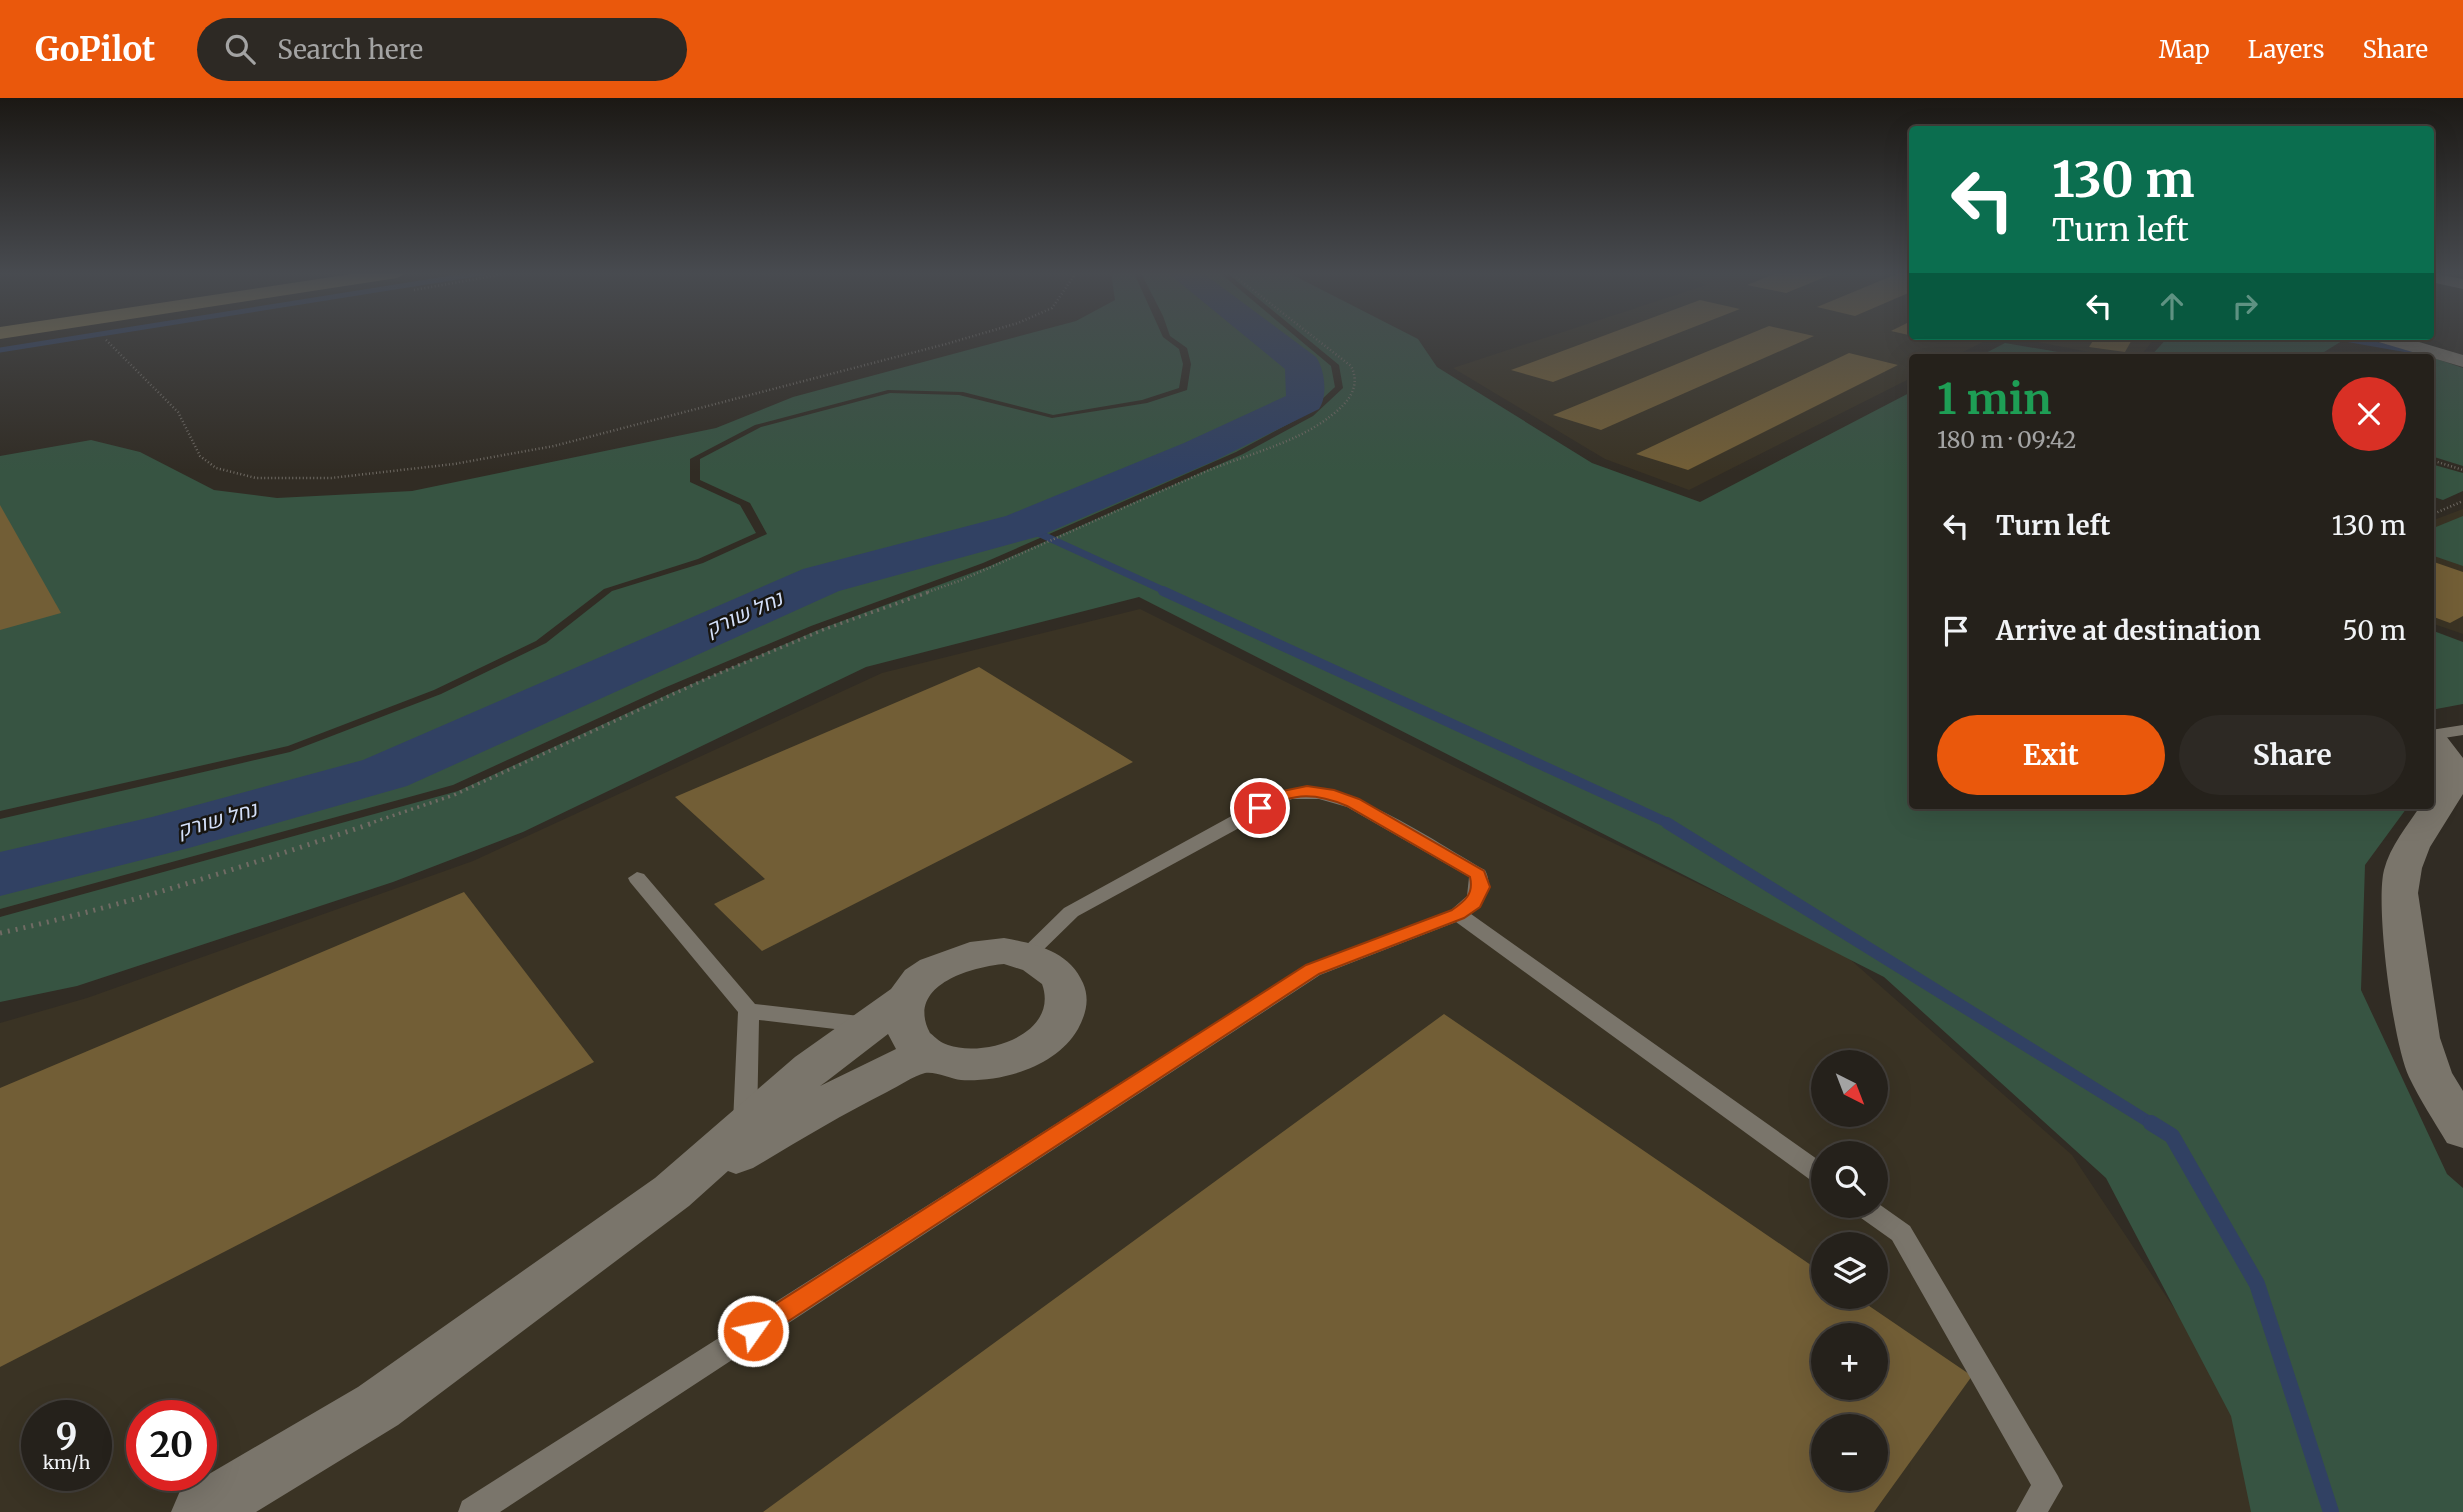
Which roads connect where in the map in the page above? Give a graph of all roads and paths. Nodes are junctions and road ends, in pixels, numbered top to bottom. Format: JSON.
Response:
{"nodes":[{"id":1,"x":105,"y":339,"type":"edge"},
{"id":2,"x":963,"y":339,"type":"edge"},
{"id":3,"x":1316,"y":339,"type":"edge"},
{"id":4,"x":2393,"y":340,"type":"edge"},
{"id":5,"x":2400,"y":342,"type":"junction"},
{"id":6,"x":2384,"y":354,"type":"edge"},
{"id":7,"x":2463,"y":361,"type":"edge"},
{"id":8,"x":2434,"y":461,"type":"edge"},
{"id":9,"x":2463,"y":470,"type":"edge"},
{"id":10,"x":2463,"y":500,"type":"edge"},
{"id":11,"x":2434,"y":513,"type":"edge"},
{"id":12,"x":2463,"y":730,"type":"edge"},
{"id":13,"x":2434,"y":736,"type":"edge"},
{"id":14,"x":2434,"y":741,"type":"edge"},
{"id":15,"x":637,"y":878,"type":"dead end"},
{"id":16,"x":1458,"y":914,"type":"junction"},
{"id":17,"x":0,"y":933,"type":"edge"},
{"id":18,"x":1026,"y":955,"type":"junction"},
{"id":19,"x":909,"y":997,"type":"junction"},
{"id":20,"x":749,"y":1011,"type":"junction"},
{"id":21,"x":870,"y":1025,"type":"junction"},
{"id":22,"x":927,"y":1053,"type":"junction"},
{"id":23,"x":745,"y":1127,"type":"junction"},
{"id":24,"x":2463,"y":1130,"type":"edge"},
{"id":25,"x":1811,"y":1168,"type":"edge"},
{"id":26,"x":672,"y":1192,"type":"junction"},
{"id":27,"x":1880,"y":1218,"type":"edge"},
{"id":28,"x":201,"y":1512,"type":"edge"},
{"id":29,"x":473,"y":1512,"type":"edge"},
{"id":30,"x":2031,"y":1512,"type":"edge"}],
"edges":[{"from":1,"to":2,"type":"path"},
{"from":3,"to":17,"type":"path"},
{"from":4,"to":5,"type":"street"},
{"from":5,"to":6,"type":"street"},
{"from":5,"to":7,"type":"street"},
{"from":8,"to":9,"type":"path"},
{"from":10,"to":11,"type":"path"},
{"from":12,"to":13,"type":"lane"},
{"from":14,"to":24,"type":"street"},
{"from":15,"to":20,"type":"lane"},
{"from":16,"to":18,"type":"lane"},
{"from":16,"to":25,"type":"lane"},
{"from":16,"to":29,"type":"lane"},
{"from":18,"to":19,"type":"street"},
{"from":18,"to":22,"type":"street"},
{"from":19,"to":21,"type":"street"},
{"from":19,"to":22,"type":"street"},
{"from":20,"to":21,"type":"lane"},
{"from":20,"to":23,"type":"lane"},
{"from":21,"to":23,"type":"street"},
{"from":22,"to":26,"type":"street"},
{"from":23,"to":26,"type":"street"},
{"from":26,"to":28,"type":"street"},
{"from":27,"to":30,"type":"lane"}]}
